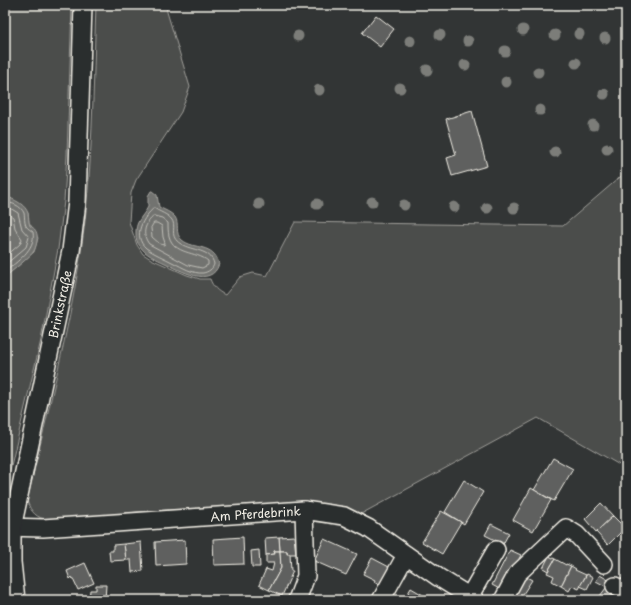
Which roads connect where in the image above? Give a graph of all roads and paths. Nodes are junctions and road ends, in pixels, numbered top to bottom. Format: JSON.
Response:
{"nodes":[{"id":1,"x":83,"y":5,"type":"edge"},
{"id":2,"x":304,"y":510,"type":"junction"},
{"id":3,"x":9,"y":528,"type":"edge"},
{"id":4,"x":496,"y":550,"type":"dead end"},
{"id":5,"x":406,"y":555,"type":"junction"},
{"id":6,"x":604,"y":564,"type":"dead end"},
{"id":7,"x":472,"y":598,"type":"edge"},
{"id":8,"x":16,"y":600,"type":"edge"},
{"id":9,"x":297,"y":600,"type":"edge"},
{"id":10,"x":381,"y":600,"type":"edge"},
{"id":11,"x":503,"y":600,"type":"edge"}],
"edges":[{"from":1,"to":3,"type":"street","name":"Brinkstraße"},
{"from":2,"to":3,"type":"street","name":"Am Pferdebrink"},
{"from":2,"to":5,"type":"street","name":"Am Pferdebrink"},
{"from":2,"to":9,"type":"street"},
{"from":3,"to":8,"type":"street","name":"Brinkstraße"},
{"from":4,"to":7,"type":"street"},
{"from":5,"to":7,"type":"street","name":"Am Pferdebrink"},
{"from":5,"to":10,"type":"street"},
{"from":6,"to":11,"type":"street"}]}
